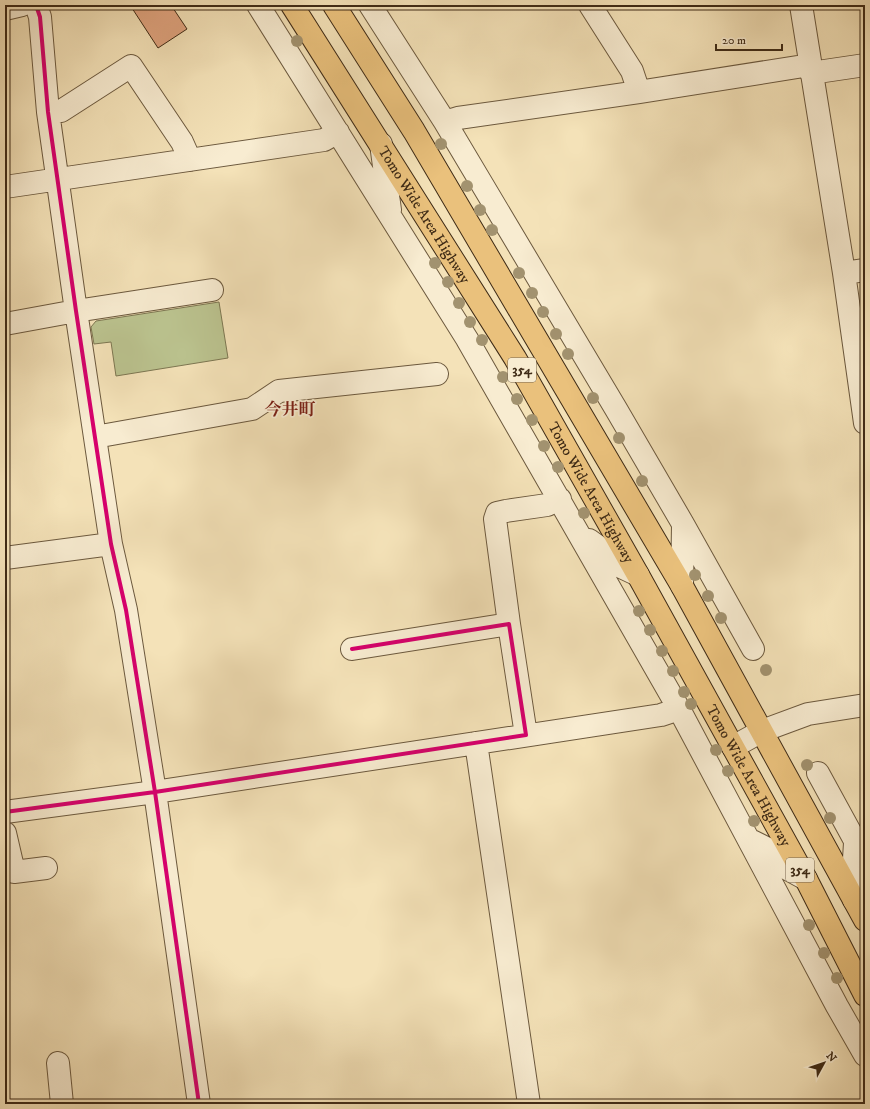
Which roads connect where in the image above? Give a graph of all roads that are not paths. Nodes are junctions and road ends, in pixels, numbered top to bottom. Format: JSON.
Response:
{"nodes":[{"id":1,"x":22,"y":5,"type":"edge"},
{"id":2,"x":36,"y":5,"type":"edge"},
{"id":3,"x":258,"y":5,"type":"edge"},
{"id":4,"x":292,"y":5,"type":"edge"},
{"id":5,"x":334,"y":5,"type":"edge"},
{"id":6,"x":353,"y":5,"type":"edge"},
{"id":7,"x":590,"y":5,"type":"edge"},
{"id":8,"x":801,"y":5,"type":"edge"},
{"id":9,"x":5,"y":9,"type":"edge"},
{"id":10,"x":374,"y":12,"type":"edge"},
{"id":11,"x":865,"y":65,"type":"edge"},
{"id":12,"x":810,"y":69,"type":"junction"},
{"id":13,"x":640,"y":92,"type":"junction"},
{"id":14,"x":48,"y":112,"type":"junction"},
{"id":15,"x":445,"y":122,"type":"junction"},
{"id":16,"x":338,"y":132,"type":"junction"},
{"id":17,"x":381,"y":144,"type":"junction"},
{"id":18,"x":190,"y":160,"type":"junction"},
{"id":19,"x":57,"y":180,"type":"junction"},
{"id":20,"x":5,"y":187,"type":"edge"},
{"id":21,"x":391,"y":217,"type":"junction"},
{"id":22,"x":865,"y":270,"type":"edge"},
{"id":23,"x":844,"y":273,"type":"junction"},
{"id":24,"x":212,"y":290,"type":"dead end"},
{"id":25,"x":76,"y":311,"type":"junction"},
{"id":26,"x":5,"y":324,"type":"edge"},
{"id":27,"x":861,"y":369,"type":"edge"},
{"id":28,"x":437,"y":374,"type":"dead end"},
{"id":29,"x":865,"y":423,"type":"edge"},
{"id":30,"x":95,"y":437,"type":"junction"},
{"id":31,"x":560,"y":499,"type":"junction"},
{"id":32,"x":683,"y":524,"type":"junction"},
{"id":33,"x":580,"y":534,"type":"junction"},
{"id":34,"x":111,"y":544,"type":"junction"},
{"id":35,"x":5,"y":558,"type":"edge"},
{"id":36,"x":638,"y":575,"type":"junction"},
{"id":37,"x":682,"y":586,"type":"junction"},
{"id":38,"x":508,"y":624,"type":"junction"},
{"id":39,"x":352,"y":649,"type":"dead end"},
{"id":40,"x":753,"y":649,"type":"dead end"},
{"id":41,"x":679,"y":709,"type":"junction"},
{"id":42,"x":864,"y":709,"type":"edge"},
{"id":43,"x":762,"y":731,"type":"junction"},
{"id":44,"x":526,"y":735,"type":"junction"},
{"id":45,"x":476,"y":743,"type":"junction"},
{"id":46,"x":733,"y":746,"type":"junction"},
{"id":47,"x":818,"y":773,"type":"dead end"},
{"id":48,"x":155,"y":792,"type":"junction"},
{"id":49,"x":5,"y":812,"type":"edge"},
{"id":50,"x":5,"y":833,"type":"edge"},
{"id":51,"x":749,"y":840,"type":"junction"},
{"id":52,"x":855,"y":840,"type":"junction"},
{"id":53,"x":865,"y":859,"type":"edge"},
{"id":54,"x":46,"y":868,"type":"dead end"},
{"id":55,"x":806,"y":879,"type":"junction"},
{"id":56,"x":854,"y":900,"type":"junction"},
{"id":57,"x":865,"y":920,"type":"edge"},
{"id":58,"x":864,"y":992,"type":"edge"},
{"id":59,"x":837,"y":1006,"type":"junction"},
{"id":60,"x":865,"y":1055,"type":"edge"},
{"id":61,"x":58,"y":1063,"type":"dead end"},
{"id":62,"x":62,"y":1104,"type":"edge"},
{"id":63,"x":199,"y":1104,"type":"edge"},
{"id":64,"x":530,"y":1104,"type":"edge"}],
"edges":[{"from":1,"to":9,"type":"street"},
{"from":2,"to":14,"type":"street"},
{"from":3,"to":16,"type":"street"},
{"from":4,"to":17,"type":"highway","name":"Tomo Wide Area Highway","number":"354"},
{"from":5,"to":37,"type":"highway","name":"Tomo Wide Area Highway","number":"354"},
{"from":6,"to":10,"type":"street"},
{"from":7,"to":13,"type":"street"},
{"from":8,"to":12,"type":"street"},
{"from":10,"to":15,"type":"street"},
{"from":11,"to":12,"type":"street"},
{"from":12,"to":13,"type":"street"},
{"from":12,"to":23,"type":"street"},
{"from":13,"to":15,"type":"street"},
{"from":14,"to":18,"type":"street"},
{"from":14,"to":19,"type":"street"},
{"from":15,"to":32,"type":"street"},
{"from":16,"to":18,"type":"street"},
{"from":16,"to":21,"type":"street"},
{"from":17,"to":21,"type":"street"},
{"from":17,"to":36,"type":"highway","name":"Tomo Wide Area Highway","number":"354"},
{"from":18,"to":19,"type":"street"},
{"from":19,"to":20,"type":"street"},
{"from":19,"to":25,"type":"street"},
{"from":21,"to":31,"type":"street"},
{"from":22,"to":23,"type":"street"},
{"from":23,"to":27,"type":"street"},
{"from":24,"to":25,"type":"street"},
{"from":25,"to":26,"type":"street"},
{"from":25,"to":30,"type":"street"},
{"from":27,"to":29,"type":"street"},
{"from":28,"to":30,"type":"street"},
{"from":30,"to":34,"type":"street"},
{"from":31,"to":33,"type":"street"},
{"from":31,"to":38,"type":"street"},
{"from":32,"to":37,"type":"street"},
{"from":32,"to":40,"type":"street"},
{"from":33,"to":36,"type":"street"},
{"from":33,"to":41,"type":"street"},
{"from":34,"to":35,"type":"street"},
{"from":34,"to":48,"type":"street"},
{"from":36,"to":46,"type":"highway","name":"Tomo Wide Area Highway","number":"354"},
{"from":37,"to":43,"type":"highway","name":"Tomo Wide Area Highway","number":"354"},
{"from":38,"to":39,"type":"street"},
{"from":38,"to":44,"type":"street"},
{"from":41,"to":44,"type":"street"},
{"from":41,"to":51,"type":"street"},
{"from":42,"to":43,"type":"street"},
{"from":43,"to":46,"type":"street"},
{"from":43,"to":56,"type":"highway","name":"Tomo Wide Area Highway","number":"354"},
{"from":44,"to":45,"type":"street"},
{"from":45,"to":48,"type":"street"},
{"from":45,"to":64,"type":"street"},
{"from":46,"to":55,"type":"highway","name":"Tomo Wide Area Highway","number":"354"},
{"from":47,"to":52,"type":"street"},
{"from":48,"to":49,"type":"street"},
{"from":48,"to":63,"type":"street"},
{"from":50,"to":54,"type":"street"},
{"from":51,"to":55,"type":"street"},
{"from":51,"to":59,"type":"street"},
{"from":52,"to":53,"type":"street"},
{"from":52,"to":56,"type":"street"},
{"from":55,"to":58,"type":"highway","name":"Tomo Wide Area Highway","number":"354"},
{"from":56,"to":57,"type":"highway","name":"Tomo Wide Area Highway","number":"354"},
{"from":58,"to":59,"type":"street"},
{"from":59,"to":60,"type":"street"},
{"from":61,"to":62,"type":"street"}]}
